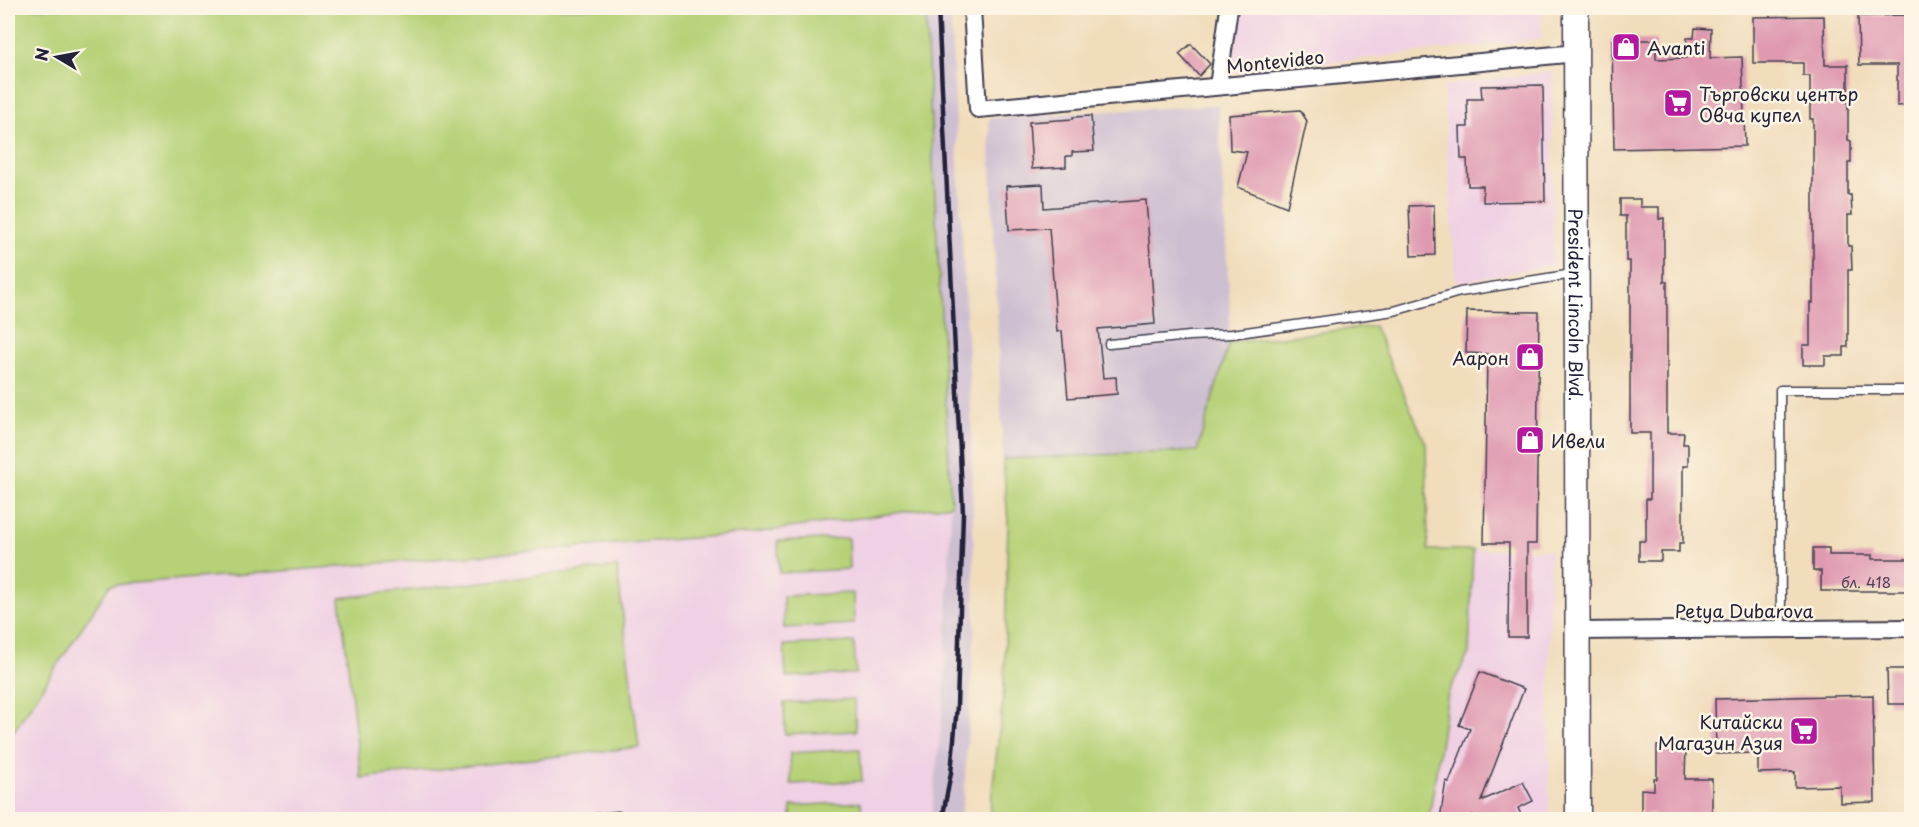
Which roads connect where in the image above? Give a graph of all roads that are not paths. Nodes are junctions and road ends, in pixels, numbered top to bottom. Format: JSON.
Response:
{"nodes":[{"id":1,"x":972,"y":8,"type":"edge"},
{"id":2,"x":1229,"y":8,"type":"edge"},
{"id":3,"x":1576,"y":8,"type":"edge"},
{"id":4,"x":1577,"y":53,"type":"junction"},
{"id":5,"x":1218,"y":86,"type":"junction"},
{"id":6,"x":1577,"y":273,"type":"junction"},
{"id":7,"x":1109,"y":345,"type":"dead end"},
{"id":8,"x":1911,"y":390,"type":"edge"},
{"id":9,"x":1911,"y":628,"type":"edge"},
{"id":10,"x":1781,"y":629,"type":"junction"},
{"id":11,"x":1577,"y":631,"type":"junction"},
{"id":12,"x":579,"y":819,"type":"edge"},
{"id":13,"x":618,"y":819,"type":"edge"},
{"id":14,"x":1578,"y":819,"type":"edge"}],
"edges":[{"from":1,"to":5,"type":"street","name":"Montevideo"},
{"from":2,"to":5,"type":"street"},
{"from":3,"to":4,"type":"street","name":"President Lincoln Blvd."},
{"from":4,"to":5,"type":"street","name":"Montevideo"},
{"from":4,"to":6,"type":"street","name":"President Lincoln Blvd."},
{"from":6,"to":7,"type":"lane"},
{"from":6,"to":11,"type":"street","name":"President Lincoln Blvd."},
{"from":8,"to":10,"type":"lane"},
{"from":9,"to":10,"type":"street","name":"Petya Dubarova"},
{"from":10,"to":11,"type":"street","name":"Petya Dubarova"},
{"from":11,"to":14,"type":"street","name":"President Lincoln Blvd."},
{"from":12,"to":13,"type":"lane"}]}
